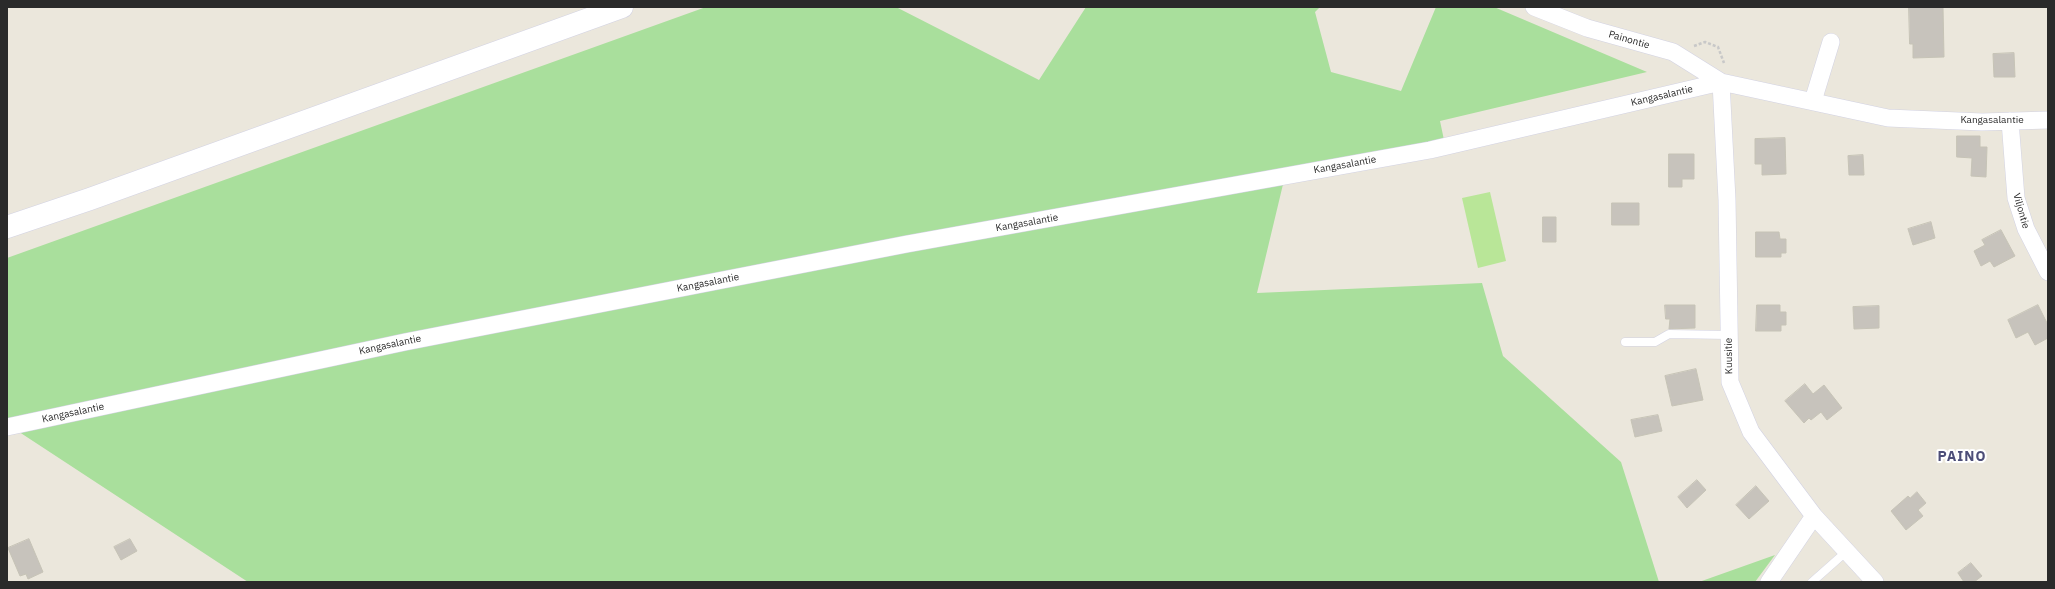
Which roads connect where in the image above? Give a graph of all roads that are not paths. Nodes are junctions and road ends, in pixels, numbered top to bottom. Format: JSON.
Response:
{"nodes":[{"id":1,"x":622,"y":7,"type":"edge"},
{"id":2,"x":1534,"y":7,"type":"edge"},
{"id":3,"x":1831,"y":42,"type":"dead end"},
{"id":4,"x":1720,"y":82,"type":"junction"},
{"id":5,"x":1814,"y":101,"type":"junction"},
{"id":6,"x":2010,"y":120,"type":"junction"},
{"id":7,"x":2048,"y":120,"type":"edge"},
{"id":8,"x":7,"y":227,"type":"edge"},
{"id":9,"x":2048,"y":272,"type":"edge"},
{"id":10,"x":1729,"y":335,"type":"junction"},
{"id":11,"x":1625,"y":342,"type":"dead end"},
{"id":12,"x":7,"y":428,"type":"edge"},
{"id":13,"x":1814,"y":516,"type":"junction"},
{"id":14,"x":1848,"y":551,"type":"junction"},
{"id":15,"x":1769,"y":582,"type":"edge"},
{"id":16,"x":1812,"y":582,"type":"edge"},
{"id":17,"x":1874,"y":582,"type":"edge"}],
"edges":[{"from":1,"to":8,"type":"main road"},
{"from":2,"to":4,"type":"street","name":"Painontie"},
{"from":3,"to":5,"type":"street"},
{"from":4,"to":5,"type":"street","name":"Kangasalantie"},
{"from":4,"to":10,"type":"street","name":"Kuusitie"},
{"from":4,"to":12,"type":"street","name":"Kangasalantie"},
{"from":5,"to":6,"type":"street","name":"Kangasalantie"},
{"from":6,"to":7,"type":"street","name":"Kangasalantie"},
{"from":6,"to":9,"type":"street","name":"Viljontie"},
{"from":10,"to":11,"type":"lane"},
{"from":10,"to":13,"type":"street","name":"Kuusitie"},
{"from":13,"to":14,"type":"street","name":"Kuusitie"},
{"from":13,"to":15,"type":"street"},
{"from":14,"to":16,"type":"lane"},
{"from":14,"to":17,"type":"street","name":"Kuusitie"}]}
